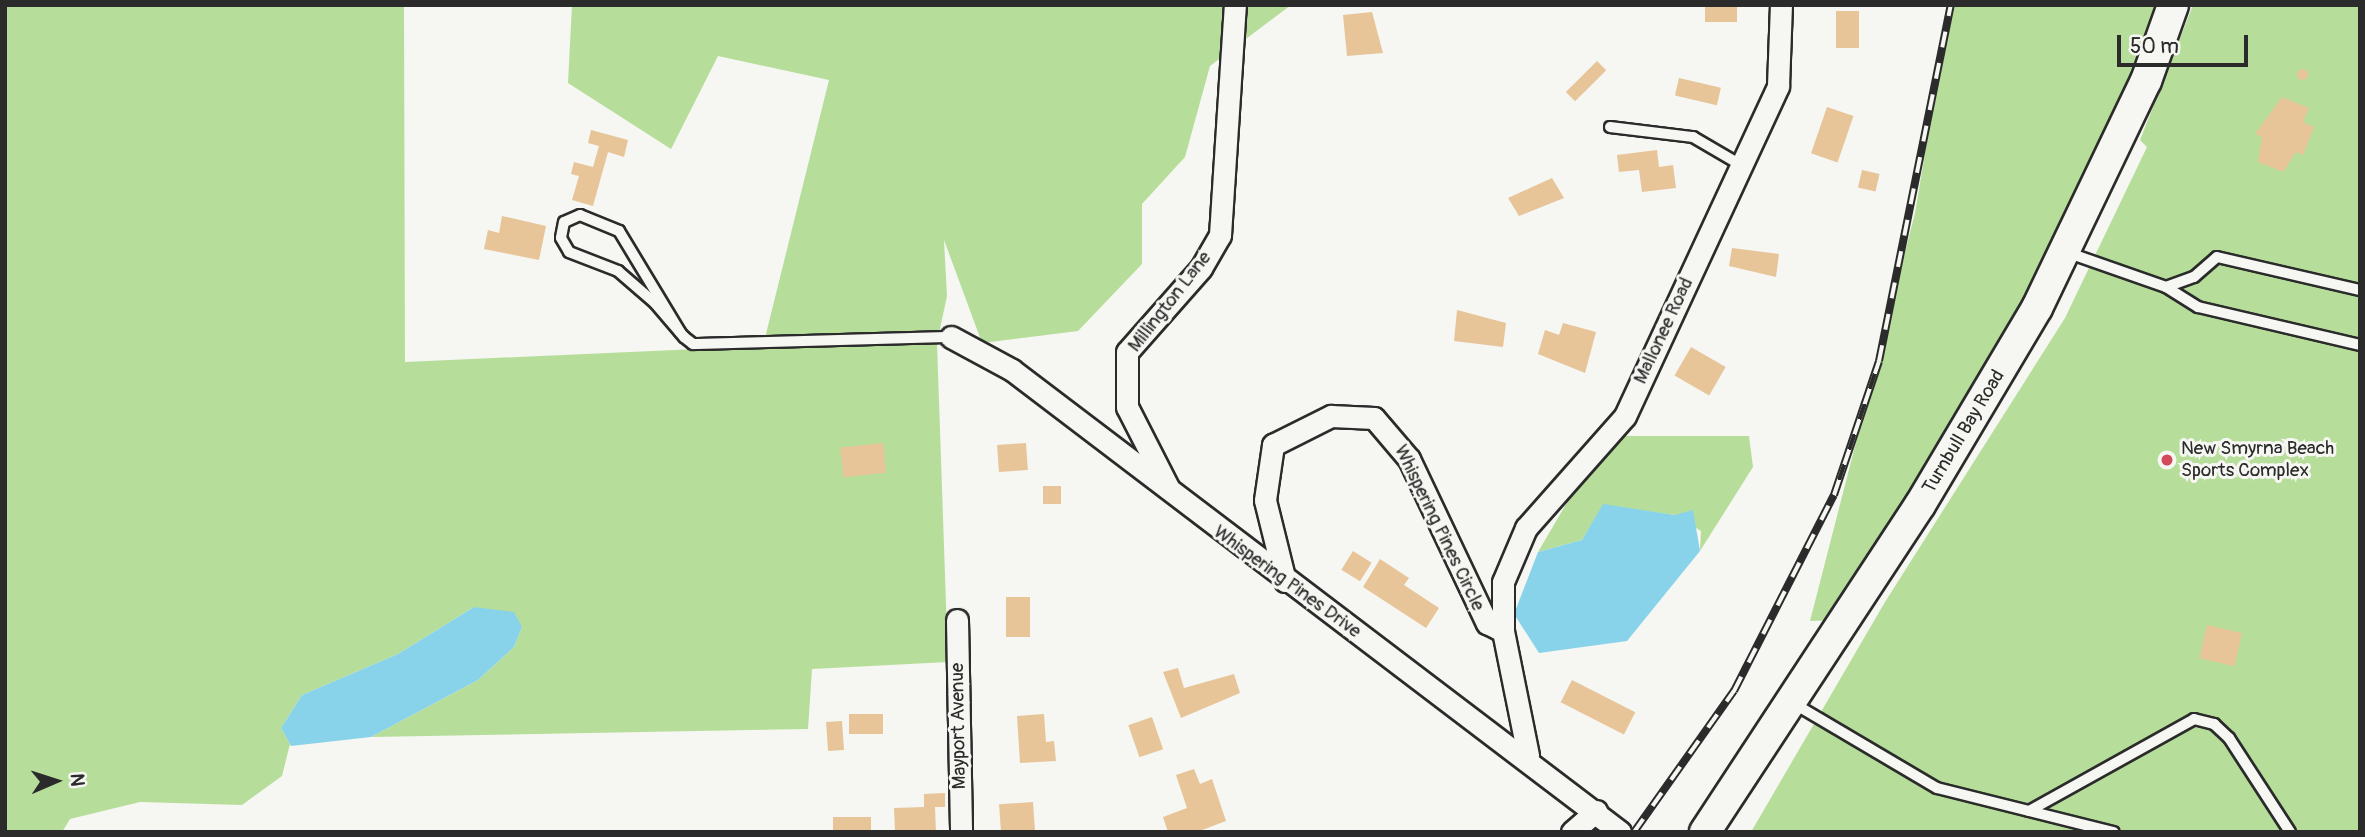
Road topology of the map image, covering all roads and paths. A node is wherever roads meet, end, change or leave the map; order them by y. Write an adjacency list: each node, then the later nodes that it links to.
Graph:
1 (1235, 5): 12 (street, Millington Lane)
2 (1781, 5): 5 (street, Mallonee Road)
3 (2173, 5): 6 (street, Turnbull Bay Road)
4 (1610, 127): 5 (lane)
5 (1741, 165): 15 (street, Mallonee Road)
6 (2066, 253): 7 (lane); 16 (street, Turnbull Bay Road)
7 (2166, 287): 8 (lane); 11 (lane)
8 (2360, 290)
9 (680, 332): 9 (lane); 10 (lane)
10 (951, 337): 12 (street, Whispering Pines Drive)
11 (2360, 345)
12 (1179, 503): 13 (street, Whispering Pines Drive)
13 (1285, 581): 15 (street, Whispering Pines Circle); 17 (street, Whispering Pines Drive)
14 (957, 620): 20 (street, Mayport Avenue)
15 (1503, 631): 17 (street)
16 (1793, 704): 19 (lane); 23 (street, Turnbull Bay Road)
17 (1528, 755): 18 (street, Whispering Pines Drive)
18 (1596, 811): 21 (street); 22 (street, Whispering Pines Drive)
19 (2029, 811): 24 (lane); 25 (lane)
20 (961, 832)
21 (1572, 832)
22 (1620, 832)
23 (1705, 832)
24 (2114, 832)
25 (2290, 832)

